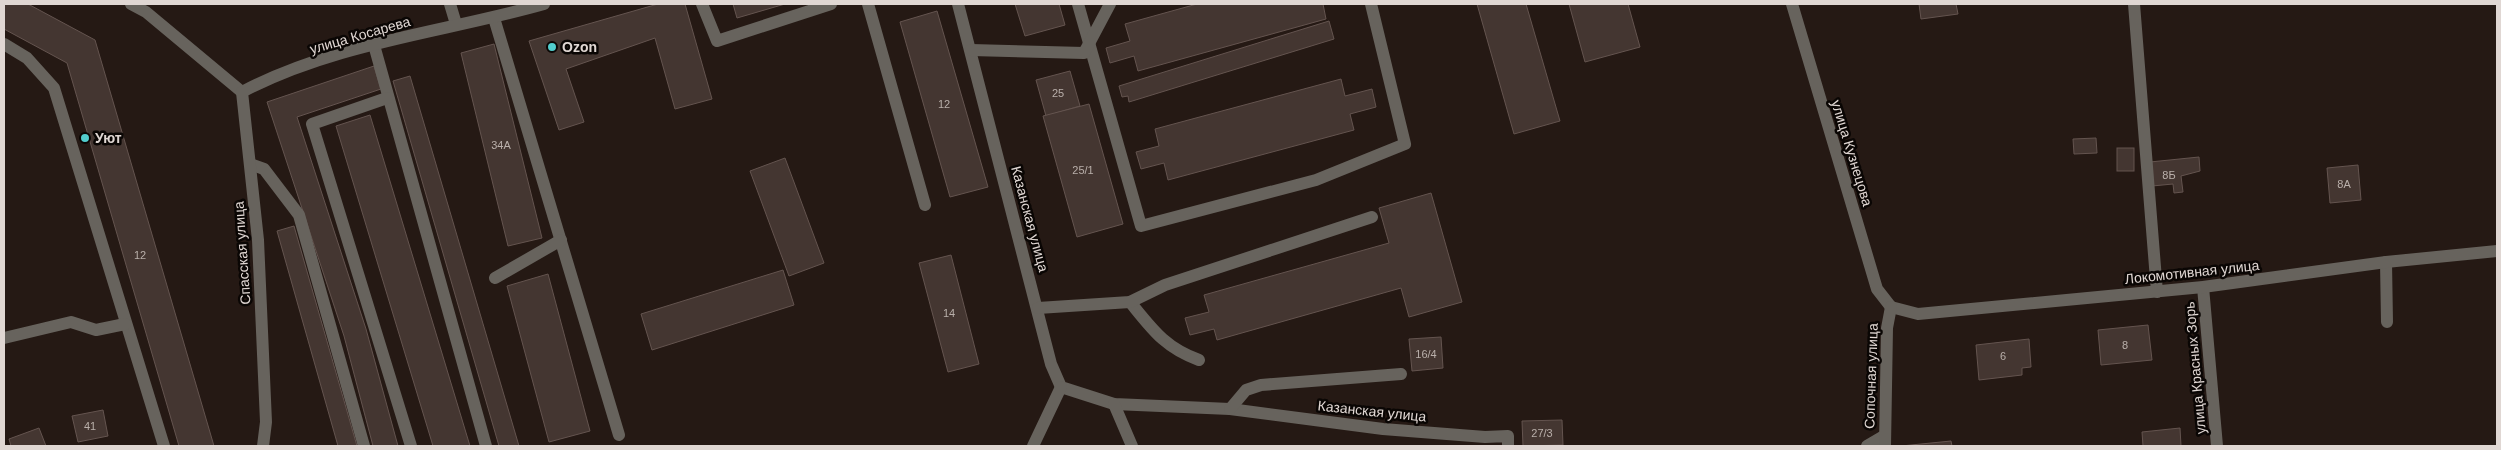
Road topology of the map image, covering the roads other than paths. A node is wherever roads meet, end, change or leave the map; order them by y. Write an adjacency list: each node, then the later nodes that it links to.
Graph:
1 (131, 4): 19 (street)
2 (450, 4): 14 (street)
3 (544, 4): 13 (street, улица Косарева)
4 (702, 4): 5 (street)
5 (831, 4)
6 (868, 4): 22 (street)
7 (958, 4): 18 (street, Казанская улица)
8 (1078, 4): 15 (street)
9 (1110, 4): 15 (street)
10 (1371, 4): 15 (street)
11 (1792, 4): 31 (street, улица Кузнецова)
12 (2134, 4): 29 (street)
13 (494, 18): 14 (street, улица Косарева); 24 (street)
14 (456, 24): 17 (street, улица Косарева)
15 (1089, 43): 18 (street)
16 (4, 44): 34 (street)
17 (374, 45): 19 (street, улица Косарева); 20 (street)
18 (971, 50): 32 (street, Казанская улица)
19 (242, 92): 21 (street, Спасская улица)
20 (388, 98): 47 (street); 48 (street)
21 (250, 164): 45 (street, Спасская улица); 46 (street)
22 (925, 205)
23 (1372, 217): 30 (street)
24 (561, 240): 27 (street); 41 (street)
25 (2497, 251): 26 (street, Локомотивная улица)
26 (2386, 262): 28 (street, Локомотивная улица); 33 (street)
27 (495, 278)
28 (2204, 287): 29 (street, Локомотивная улица); 52 (street, улица Красных Зорь)
29 (2156, 292): 31 (street, Локомотивная улица)
30 (1130, 302): 32 (street); 36 (street)
31 (1891, 307): 43 (street, Сопочная улица)
32 (1038, 308): 38 (street, Казанская улица)
33 (2387, 322)
34 (125, 324): 35 (street); 44 (street)
35 (4, 338)
36 (1199, 360)
37 (1401, 374): 40 (street)
38 (1061, 387): 39 (street, Казанская улица); 49 (street)
39 (1114, 404): 40 (street, Казанская улица); 50 (street)
40 (1230, 409): 42 (street, Казанская улица)
41 (619, 435)
42 (1508, 441)
43 (1884, 441): 51 (street)
44 (164, 446)
45 (262, 446)
46 (364, 446)
47 (411, 446)
48 (486, 446)
49 (1033, 446)
50 (1132, 446)
51 (1867, 446)
52 (2217, 446)

